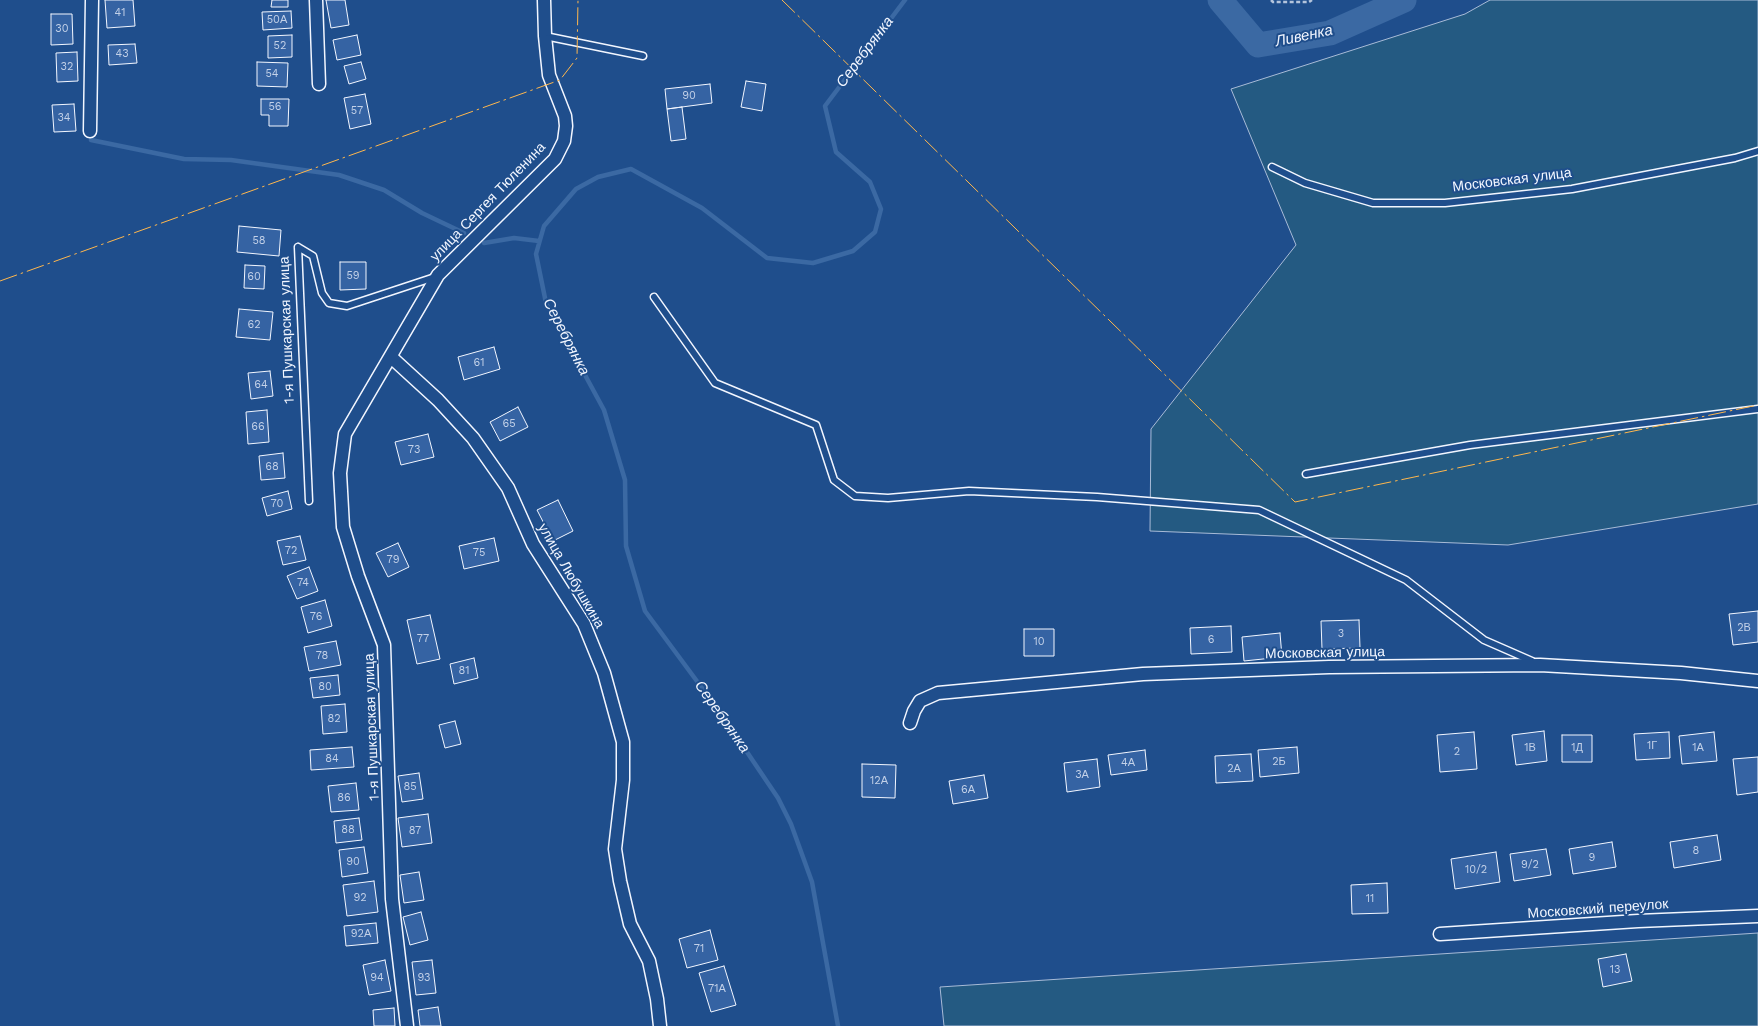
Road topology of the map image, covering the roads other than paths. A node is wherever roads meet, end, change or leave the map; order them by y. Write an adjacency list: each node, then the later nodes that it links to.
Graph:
1 (92, 0): 7 (street)
2 (316, 0): 6 (street)
3 (544, 0): 4 (street, улица Сергея Тюленина)
4 (545, 36): 5 (lane); 10 (street, улица Сергея Тюленина)
5 (643, 56)
6 (319, 84)
7 (90, 131)
8 (1758, 151): 9 (lane, Московская улица)
9 (1272, 167)
10 (438, 276): 12 (street, улица Сергея Тюленина); 15 (lane, 1-я Пушкарская улица)
11 (654, 297): 16 (lane)
12 (391, 357): 21 (street, 1-я Пушкарская улица); 22 (street, улица Любушкина)
13 (1758, 409): 14 (lane)
14 (1306, 474)
15 (309, 501)
16 (1540, 665): 17 (street, Московская улица); 18 (street, Московская улица)
17 (1758, 682)
18 (910, 723)
19 (1758, 916): 20 (street, Московский переулок)
20 (1440, 934)
21 (407, 1026)
22 (660, 1026)

